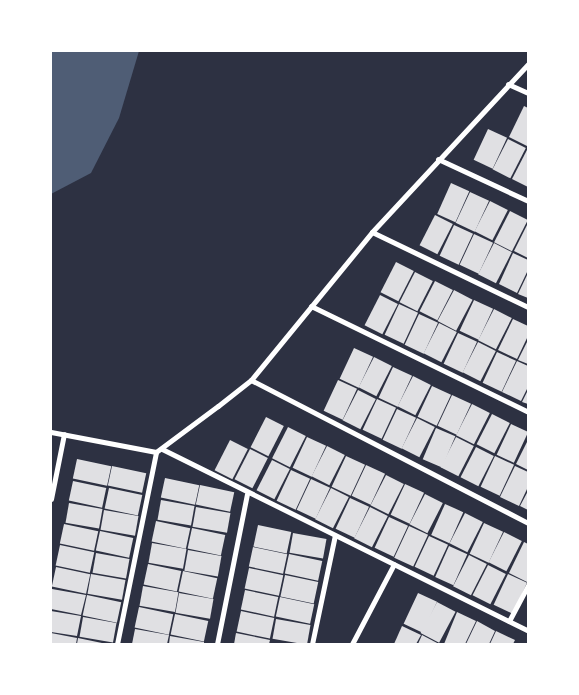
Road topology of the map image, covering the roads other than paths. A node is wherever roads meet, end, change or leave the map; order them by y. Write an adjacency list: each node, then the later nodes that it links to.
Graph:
1 (528, 64): 2 (street)
2 (508, 84): 3 (street); 4 (street)
3 (528, 94)
4 (438, 159): 5 (street); 6 (street)
5 (528, 201)
6 (372, 232): 7 (street); 8 (street)
7 (311, 306): 9 (street); 10 (street)
8 (528, 307)
9 (251, 380): 13 (street); 17 (street)
10 (528, 412)
11 (51, 432): 12 (street)
12 (64, 434): 14 (street); 16 (street)
13 (162, 449): 14 (street); 15 (street)
14 (156, 452): 24 (street)
15 (247, 494): 18 (street); 25 (street)
16 (51, 499)
17 (528, 523)
18 (335, 535): 19 (street); 26 (street)
19 (394, 564): 21 (street); 23 (street)
20 (528, 586): 21 (street)
21 (509, 621): 22 (street)
22 (528, 631)
23 (355, 643)
24 (117, 644)
25 (217, 644)
26 (312, 644)

